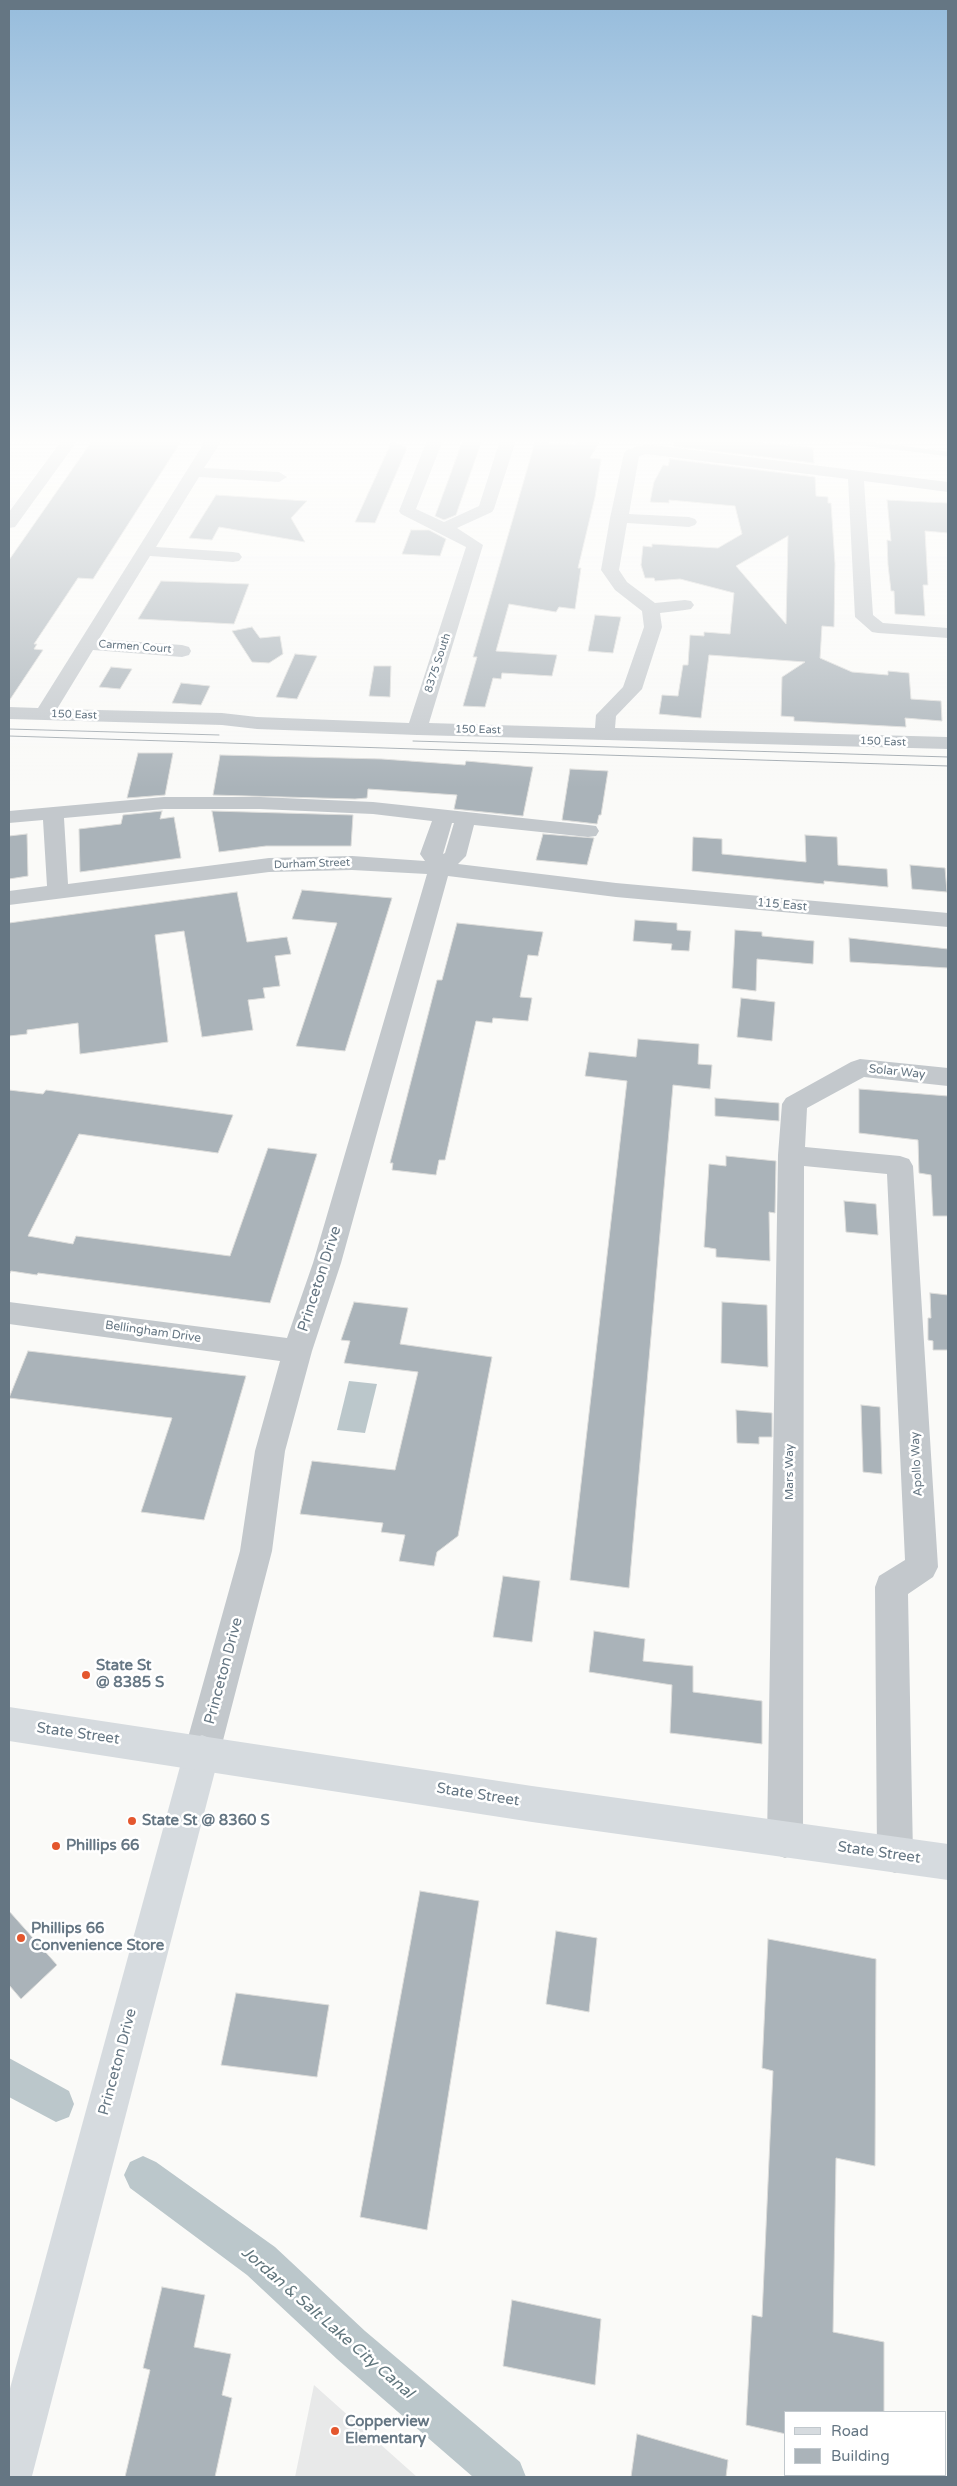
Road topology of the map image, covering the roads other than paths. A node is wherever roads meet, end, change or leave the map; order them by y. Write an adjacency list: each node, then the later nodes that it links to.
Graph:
1 (142, 556): 10 (street)
2 (219, 556): 6 (street)
3 (472, 556): 14 (street, 8375 South)
4 (612, 556): 8 (street)
5 (860, 556): 9 (street)
6 (233, 557)
7 (685, 605): 8 (street)
8 (651, 609): 15 (street)
9 (948, 633)
10 (87, 644): 11 (street, Carmen Court); 13 (street)
11 (182, 651)
12 (9, 713): 13 (street, 150 East)
13 (43, 715): 14 (street, 150 East)
14 (417, 729): 15 (street, 150 East)
15 (605, 733): 16 (street, 150 East)
16 (948, 743)
17 (53, 812): 18 (street); 19 (street); 24 (street)
18 (444, 816): 20 (street); 22 (street)
19 (9, 818)
20 (466, 818): 21 (street); 22 (street)
21 (588, 832)
22 (440, 867): 23 (street, Durham Street); 24 (street, Durham Street); 31 (street, Princeton Drive)
23 (616, 890): 26 (street, 115 East)
24 (58, 892): 25 (street, Durham Street)
25 (9, 898)
26 (948, 920)
27 (948, 1077): 28 (street, Solar Way)
28 (794, 1104): 29 (street, Mars Way)
29 (791, 1155): 34 (street, Mars Way); 35 (street, Apollo Way)
30 (9, 1313): 31 (street, Bellingham Drive)
31 (297, 1351): 33 (street, Princeton Drive)
32 (9, 1724): 33 (main road, State Street)
33 (202, 1752): 34 (main road, State Street); 37 (main road, Princeton Drive)
34 (785, 1840): 35 (main road, State Street)
35 (895, 1855): 36 (main road, State Street)
36 (948, 1862)
37 (12, 2449)

